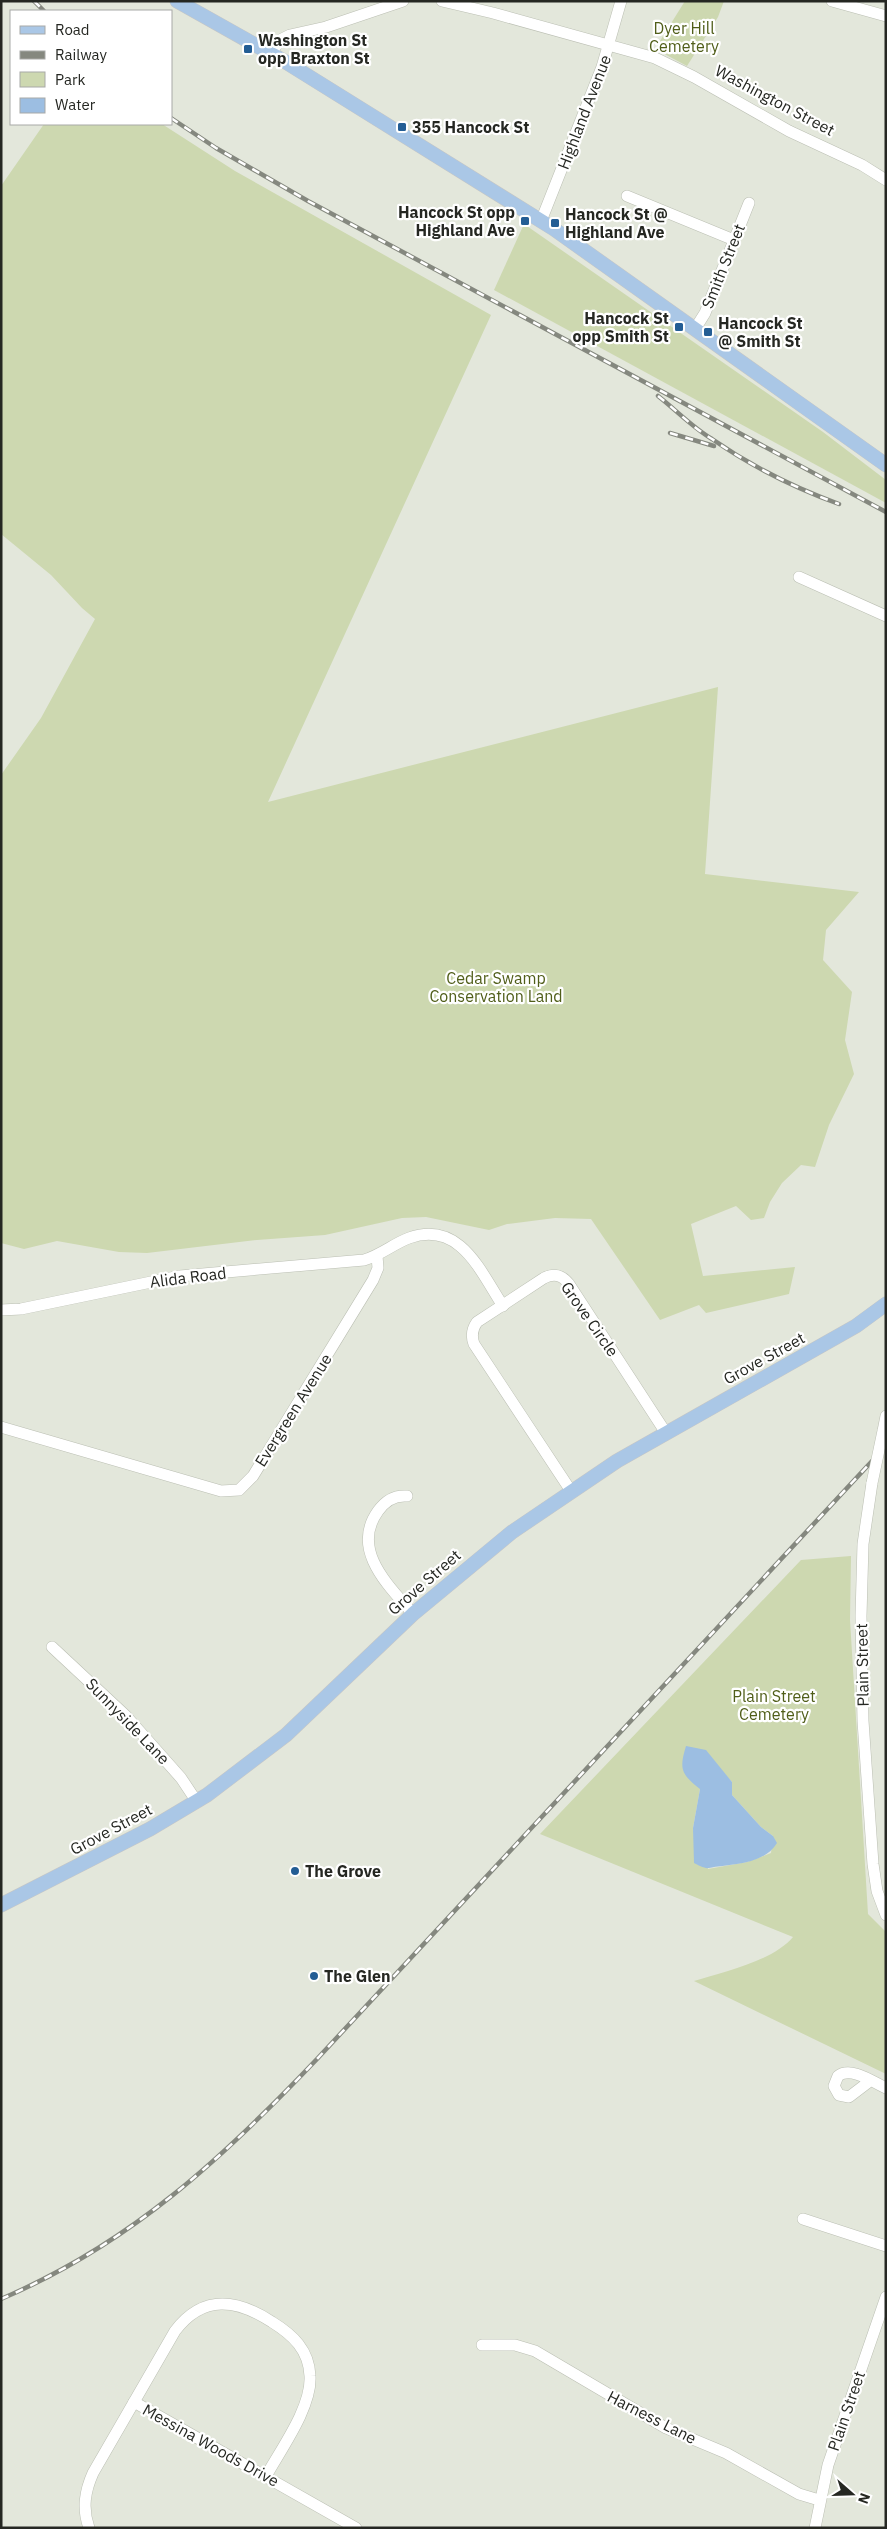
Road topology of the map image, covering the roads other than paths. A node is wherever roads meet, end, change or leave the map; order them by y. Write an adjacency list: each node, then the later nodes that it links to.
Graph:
1 (177, 1): 9 (main road)
2 (404, 1): 6 (street)
3 (442, 1): 8 (street, Washington Street)
4 (621, 1): 8 (street, Highland Avenue)
5 (832, 1): 7 (street)
6 (384, 3): 9 (street)
7 (886, 16)
8 (609, 44): 10 (street, Washington Street); 13 (street, Highland Avenue)
9 (271, 53): 13 (main road)
10 (886, 180)
11 (627, 196): 14 (street)
12 (749, 203): 14 (street, Smith Street)
13 (541, 221): 15 (main road)
14 (734, 240): 15 (street, Smith Street)
15 (696, 329): 16 (main road)
16 (886, 465)
17 (799, 577): 18 (street)
18 (886, 616)
19 (377, 1256): 21 (street); 22 (street, Alida Road); 24 (street, Evergreen Avenue)
20 (886, 1304): 25 (main road, Grove Street)
21 (503, 1306): 25 (street, Grove Circle); 26 (street, Grove Circle)
22 (1, 1310)
23 (886, 1416): 32 (street, Plain Street, bridge)
24 (1, 1427)
25 (666, 1433): 26 (main road, Grove Street)
26 (571, 1491): 28 (main road, Grove Street)
27 (407, 1496): 28 (street)
28 (413, 1614): 30 (main road, Grove Street)
29 (52, 1647): 30 (street, Sunnyside Lane)
30 (197, 1802): 31 (main road, Grove Street)
31 (1, 1905)
32 (886, 1914)
33 (870, 2081): 33 (street); 34 (street)
34 (886, 2088)
35 (803, 2219): 36 (street)
36 (886, 2246)
37 (886, 2297): 41 (street, Plain Street)
38 (482, 2345): 41 (street, Harness Lane)
39 (134, 2402): 40 (street, Messina Woods Drive); 40 (street); 42 (street, Messina Woods Drive)
40 (266, 2476): 43 (street, Messina Woods Drive)
41 (819, 2500): 44 (street, Plain Street)
42 (89, 2528)
43 (356, 2528)
44 (815, 2528)

